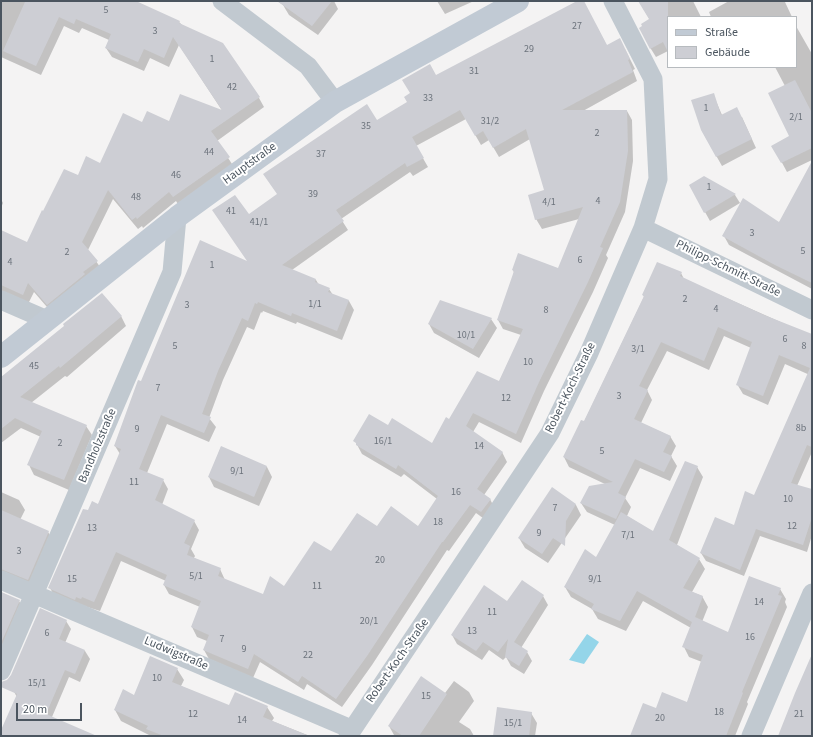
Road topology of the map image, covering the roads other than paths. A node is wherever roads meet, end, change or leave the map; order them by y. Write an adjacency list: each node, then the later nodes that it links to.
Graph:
1 (222, 1): 4 (street)
2 (518, 1): 4 (street, Hauptstraße)
3 (613, 1): 6 (street, Robert-Koch-Straße)
4 (335, 102): 5 (street, Hauptstraße)
5 (178, 217): 9 (street, Hauptstraße); 13 (street, Bandholzstraße)
6 (643, 228): 8 (street, Philipp-Schmitt-Straße); 15 (street, Robert-Koch-Straße)
7 (1, 300): 9 (street)
8 (812, 310)
9 (47, 320): 10 (street, Hauptstraße)
10 (1, 357)
11 (1, 580): 13 (street, Ludwigstraße)
12 (812, 593): 16 (street)
13 (35, 594): 14 (street, Bandholzstraße); 15 (street, Ludwigstraße)
14 (1, 671)
15 (350, 733)
16 (751, 736)

